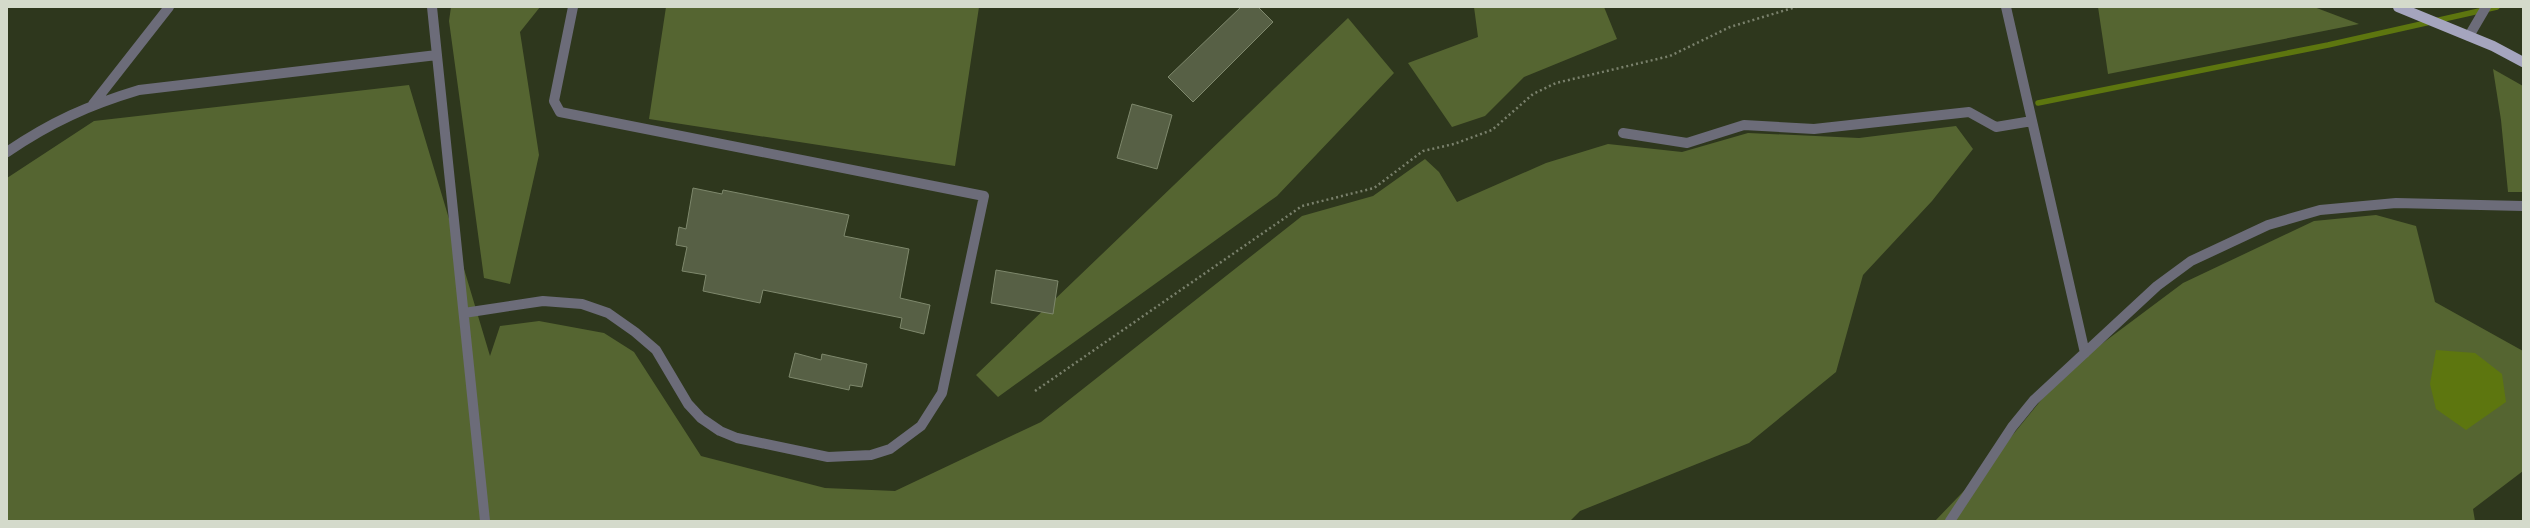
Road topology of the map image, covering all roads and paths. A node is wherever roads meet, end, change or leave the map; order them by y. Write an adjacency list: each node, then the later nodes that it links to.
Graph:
1 (169, 7): 11 (street)
2 (432, 7): 9 (street)
3 (573, 7): 16 (street)
4 (1796, 7): 18 (path)
5 (2006, 7): 12 (street)
6 (2398, 7): 8 (main road)
7 (2486, 7): 8 (street)
8 (2469, 36): 10 (main road)
9 (437, 55): 11 (street); 16 (street)
10 (2523, 62)
11 (93, 104): 14 (street)
12 (2032, 121): 13 (street); 17 (street)
13 (1623, 133)
14 (7, 152)
15 (2523, 206): 17 (street)
16 (464, 313): 19 (street)
17 (2085, 353): 20 (street)
18 (1035, 391)
19 (485, 521)
20 (1950, 521)

